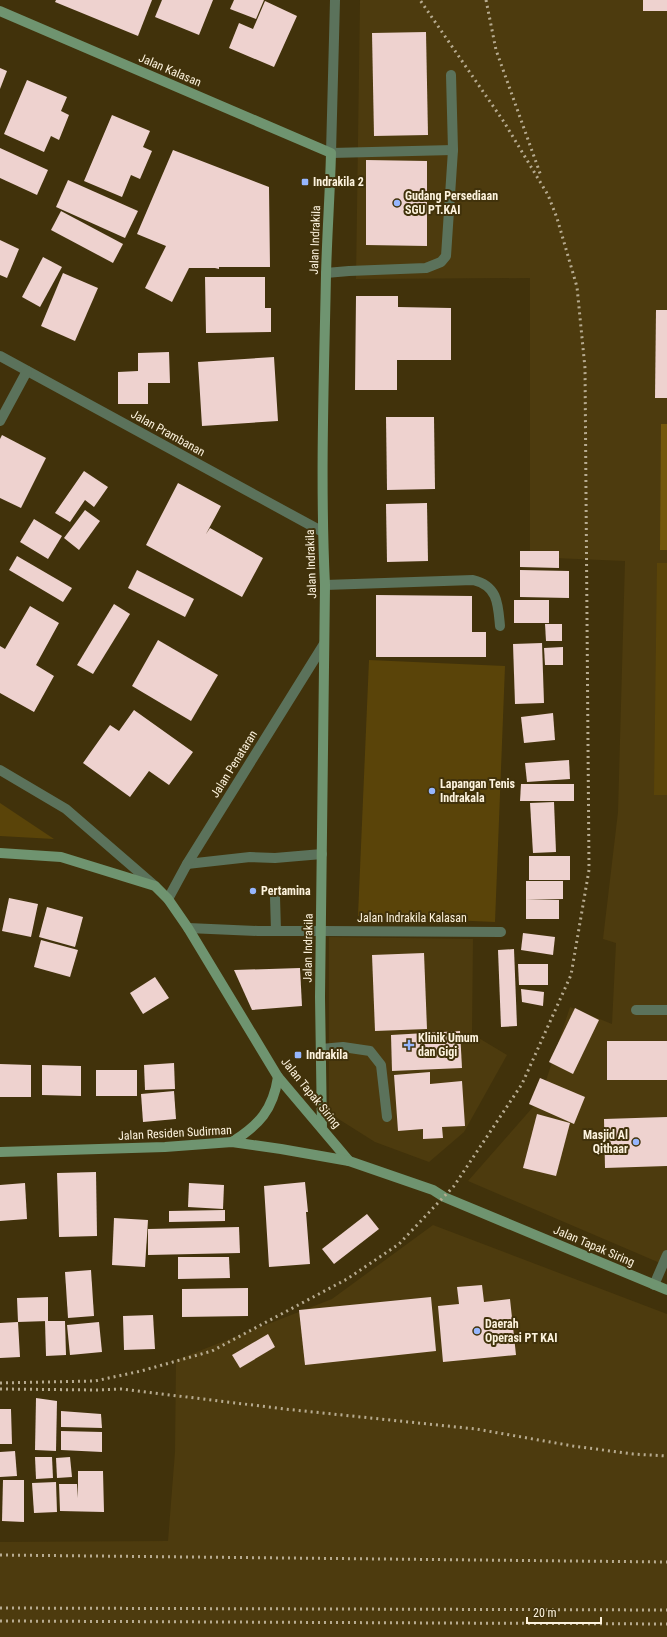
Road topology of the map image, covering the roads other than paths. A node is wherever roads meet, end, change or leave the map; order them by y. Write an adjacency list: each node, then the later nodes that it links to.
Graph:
1 (335, 0): 5 (street, Jalan Indrakila)
2 (0, 11): 5 (street, Jalan Kalasan)
3 (451, 75): 4 (street)
4 (453, 150): 5 (street); 6 (street)
5 (331, 153): 6 (street, Jalan Indrakila)
6 (326, 273): 10 (street, Jalan Indrakila)
7 (0, 356): 8 (street, Jalan Prambanan)
8 (27, 371): 9 (street); 10 (street, Jalan Prambanan)
9 (0, 421)
10 (323, 532): 11 (street, Jalan Indrakila)
11 (325, 585): 12 (street); 13 (street, Jalan Indrakila)
12 (500, 626)
13 (324, 644): 16 (street, Jalan Indrakila); 17 (street, Jalan Penataran)
14 (0, 770): 18 (street)
15 (0, 854): 18 (street, Jalan Tapak Siring)
16 (322, 854): 17 (street); 22 (street, Jalan Indrakila)
17 (187, 864): 20 (street, Jalan Penataran)
18 (155, 886): 20 (street, Jalan Tapak Siring)
19 (275, 897): 23 (street)
20 (168, 899): 21 (street, Jalan Tapak Siring)
21 (188, 928): 23 (street, Jalan Indrakila Kalasan); 28 (street, Jalan Tapak Siring)
22 (322, 930): 23 (street, Jalan Indrakila Kalasan); 24 (street, Jalan Indrakila Kalasan); 27 (street, Jalan Indrakila)
23 (276, 931)
24 (501, 932)
25 (636, 1010): 26 (street)
26 (667, 1010)
27 (321, 1049): 29 (street); 30 (street, Jalan Indrakila)
28 (278, 1078): 30 (street, Jalan Tapak Siring); 31 (street)
29 (387, 1117)
30 (322, 1128): 33 (street, Jalan Tapak Siring)
31 (232, 1142): 32 (street, Jalan Residen Sudirman); 33 (street, Jalan Residen Sudirman)
32 (0, 1152)
33 (349, 1161): 35 (street, Jalan Tapak Siring)
34 (667, 1255): 35 (street)
35 (654, 1285): 36 (street, Jalan Tapak Siring)
36 (667, 1290)

